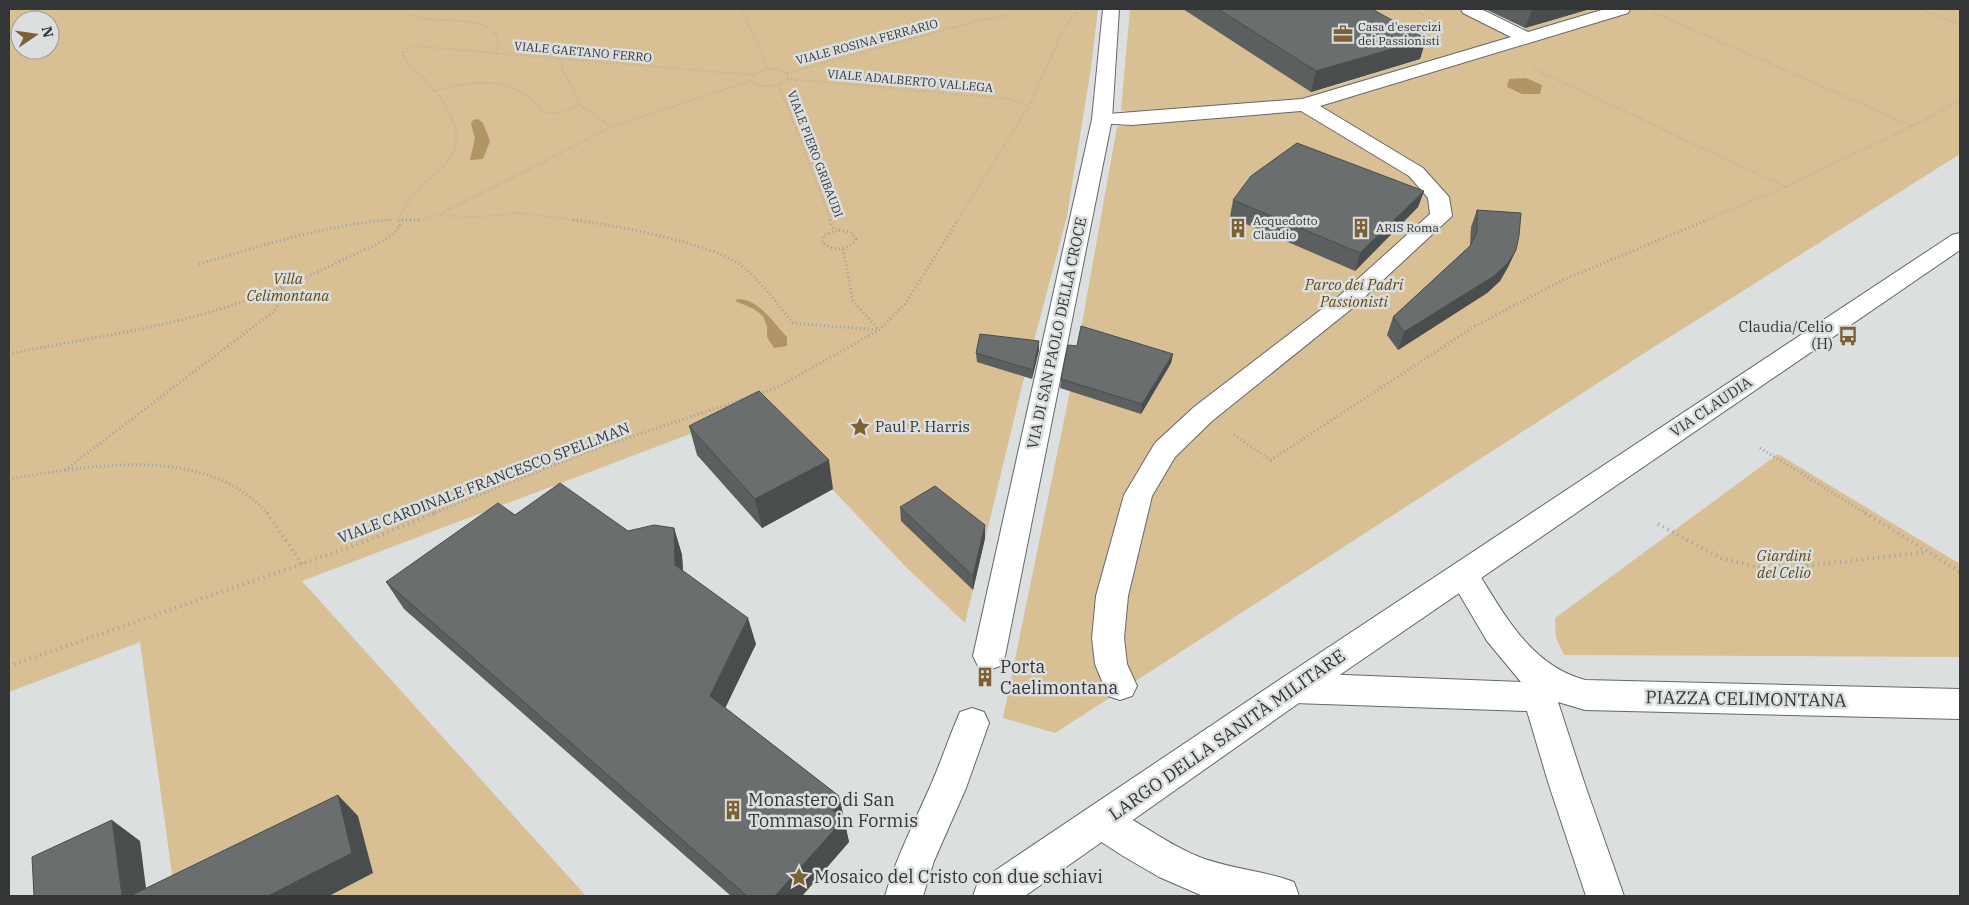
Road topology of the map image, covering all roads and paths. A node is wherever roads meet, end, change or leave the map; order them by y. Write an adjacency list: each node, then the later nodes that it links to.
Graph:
1 (400, 9): 15 (path)
2 (742, 9): 19 (path)
3 (1078, 9): 29 (path, VIALE CARDINALE FRANCESCO SPELLMAN)
4 (1111, 9): 30 (street, VIA DI SAN PAOLO DELLA CROCE)
5 (1412, 9): 12 (path)
6 (1469, 9): 13 (street)
7 (1622, 9): 13 (street)
8 (1647, 9): 31 (path)
9 (1919, 9): 11 (path)
10 (1010, 15): 20 (path, VIALE ROSINA FERRARIO)
11 (1960, 25)
12 (1444, 26)
13 (1526, 38): 14 (street)
14 (1491, 48): 18 (street); 33 (path)
15 (496, 54): 17 (path, VIALE GAETANO FERRO); 25 (path, VIALE GAETANO FERRO)
16 (1427, 54): 18 (street)
17 (560, 59): 21 (path, VIALE GAETANO FERRO); 27 (path)
18 (1444, 63): 28 (street)
19 (768, 69): 20 (path); 21 (path)
20 (787, 73): 22 (path)
21 (753, 75): 23 (path)
22 (788, 79): 24 (path); 29 (path, VIALE ADALBERTO VALLEGA)
23 (752, 81): 24 (path); 32 (path)
24 (779, 85): 36 (path, VIALE PIERO GRIBAUDI)
25 (434, 91): 27 (path); 35 (path)
26 (1960, 101): 31 (path)
27 (579, 104): 32 (path)
28 (1304, 105): 30 (street); 43 (street)
29 (1029, 106): 41 (path, VIALE CARDINALE FRANCESCO SPELLMAN)
30 (1102, 119): 52 (street, VIA DI SAN PAOLO DELLA CROCE)
31 (1912, 126): 33 (path)
32 (611, 127): 34 (path)
33 (1785, 187): 43 (path)
34 (438, 215): 35 (path); 41 (path)
35 (398, 219): 39 (path); 40 (path)
36 (834, 230): 38 (path, VIALE PIERO GRIBAUDI); 38 (path, VIALE PIERO GRIBAUDI)
37 (1960, 240): 51 (street, VIA CLAUDIA)
38 (843, 249): 41 (path)
39 (199, 264)
40 (283, 286): 42 (path); 45 (path)
41 (879, 330): 49 (path, VIALE CARDINALE FRANCESCO SPELLMAN)
42 (9, 354)
43 (1203, 414): 54 (street)
44 (1760, 448): 48 (path)
45 (64, 470): 46 (path); 49 (path)
46 (9, 479)
47 (1658, 524): 48 (path)
48 (1927, 552): 50 (path)
49 (302, 564): 53 (path, VIALE CARDINALE FRANCESCO SPELLMAN)
50 (1960, 572)
51 (1463, 575): 55 (street, PIAZZA CELIMONTANA); 56 (street, LARGO DELLA SANITÀ MILITARE)
52 (989, 656)
53 (9, 666)
54 (1120, 686)
55 (1538, 686): 56 (street, PIAZZA CELIMONTANA); 57 (street, PIAZZA CELIMONTANA); 63 (street)
56 (1294, 688): 59 (street, LARGO DELLA SANITÀ MILITARE)
57 (1960, 704)
58 (972, 723): 60 (street)
59 (1102, 822): 61 (street, LARGO DELLA SANITÀ MILITARE); 62 (street)
60 (904, 896)
61 (992, 896)
62 (1280, 896)
63 (1605, 896)

